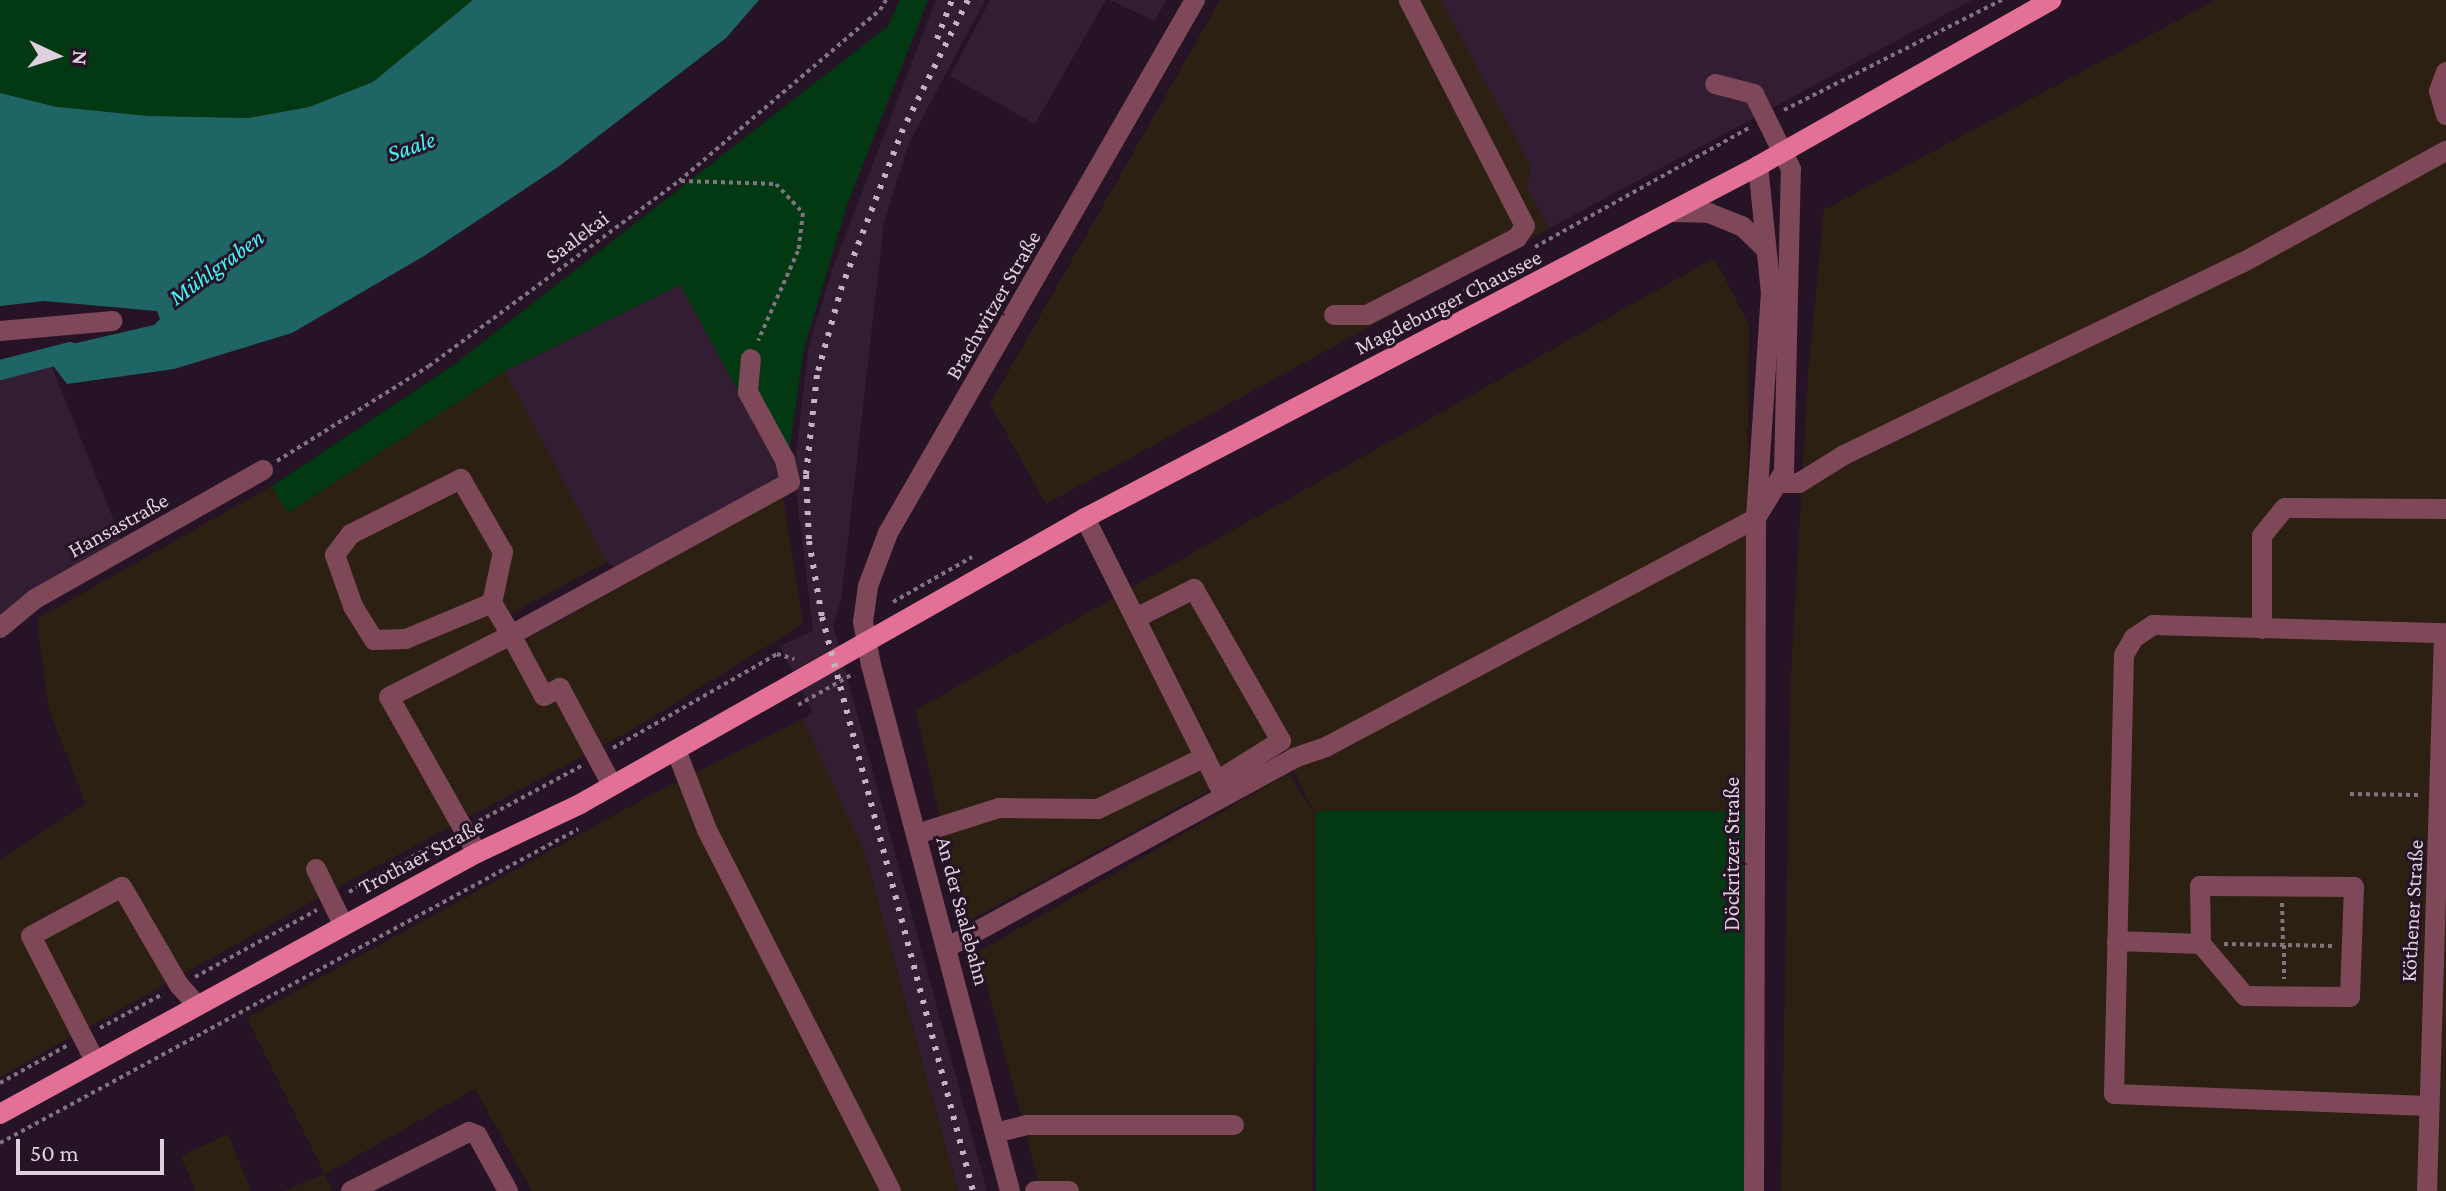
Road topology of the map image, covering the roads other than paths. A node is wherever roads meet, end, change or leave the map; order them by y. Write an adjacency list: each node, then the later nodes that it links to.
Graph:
1 (1195, 0): 27 (street, Brachwitzer Straße)
2 (1409, 0): 12 (street)
3 (2051, 0): 8 (main road, Magdeburger Chaussee)
4 (2446, 72): 6 (street)
5 (1715, 84): 8 (street)
6 (2446, 115)
7 (2446, 151): 17 (street)
8 (1784, 152): 9 (main road, Magdeburger Chaussee); 17 (street)
9 (1758, 166): 10 (main road, Magdeburger Chaussee); 11 (street, Döckritzer Straße)
10 (1670, 212): 11 (street); 19 (main road, Magdeburger Chaussee)
11 (1766, 249): 20 (street, Döckritzer Straße)
12 (1334, 315)
13 (113, 321): 14 (street)
14 (0, 331)
15 (751, 359): 26 (street)
16 (263, 470): 23 (street, Hansastraße)
17 (1781, 483): 20 (street)
18 (2446, 509): 24 (street)
19 (1085, 518): 22 (street); 27 (main road, Magdeburger Chaussee)
20 (1756, 518): 31 (street); 51 (street, Döckritzer Straße)
21 (492, 603): 21 (street); 26 (street)
22 (1136, 618): 29 (street); 31 (street)
23 (0, 628)
24 (2262, 629): 25 (street); 36 (street)
25 (2445, 633): 41 (street, Köthener Straße)
26 (511, 635): 30 (street); 33 (street)
27 (869, 654): 28 (main road, Trothaer Straße); 32 (street, An der Saalebahn)
28 (676, 750): 30 (main road, Trothaer Straße); 47 (street)
29 (1205, 757): 31 (street); 32 (street)
30 (612, 785): 33 (main road, Trothaer Straße)
31 (1221, 789): 38 (street)
32 (917, 834): 38 (street, An der Saalebahn)
33 (477, 853): 35 (main road, Trothaer Straße)
34 (316, 869): 35 (street)
35 (343, 924): 39 (main road, Trothaer Straße)
36 (2117, 941): 37 (street); 41 (street)
37 (2201, 944): 37 (street)
38 (948, 947): 44 (street, An der Saalebahn)
39 (196, 1004): 40 (main road, Trothaer Straße); 40 (street)
40 (95, 1061): 42 (main road, Trothaer Straße)
41 (2427, 1106): 52 (street, Köthener Straße)
42 (0, 1114)
43 (1234, 1125): 44 (street)
44 (995, 1133): 48 (street, An der Saalebahn)
45 (351, 1191): 46 (street)
46 (508, 1191)
47 (891, 1191)
48 (1010, 1191)
49 (1035, 1191): 50 (street)
50 (1069, 1191)
51 (1754, 1191)
52 (2427, 1191)

